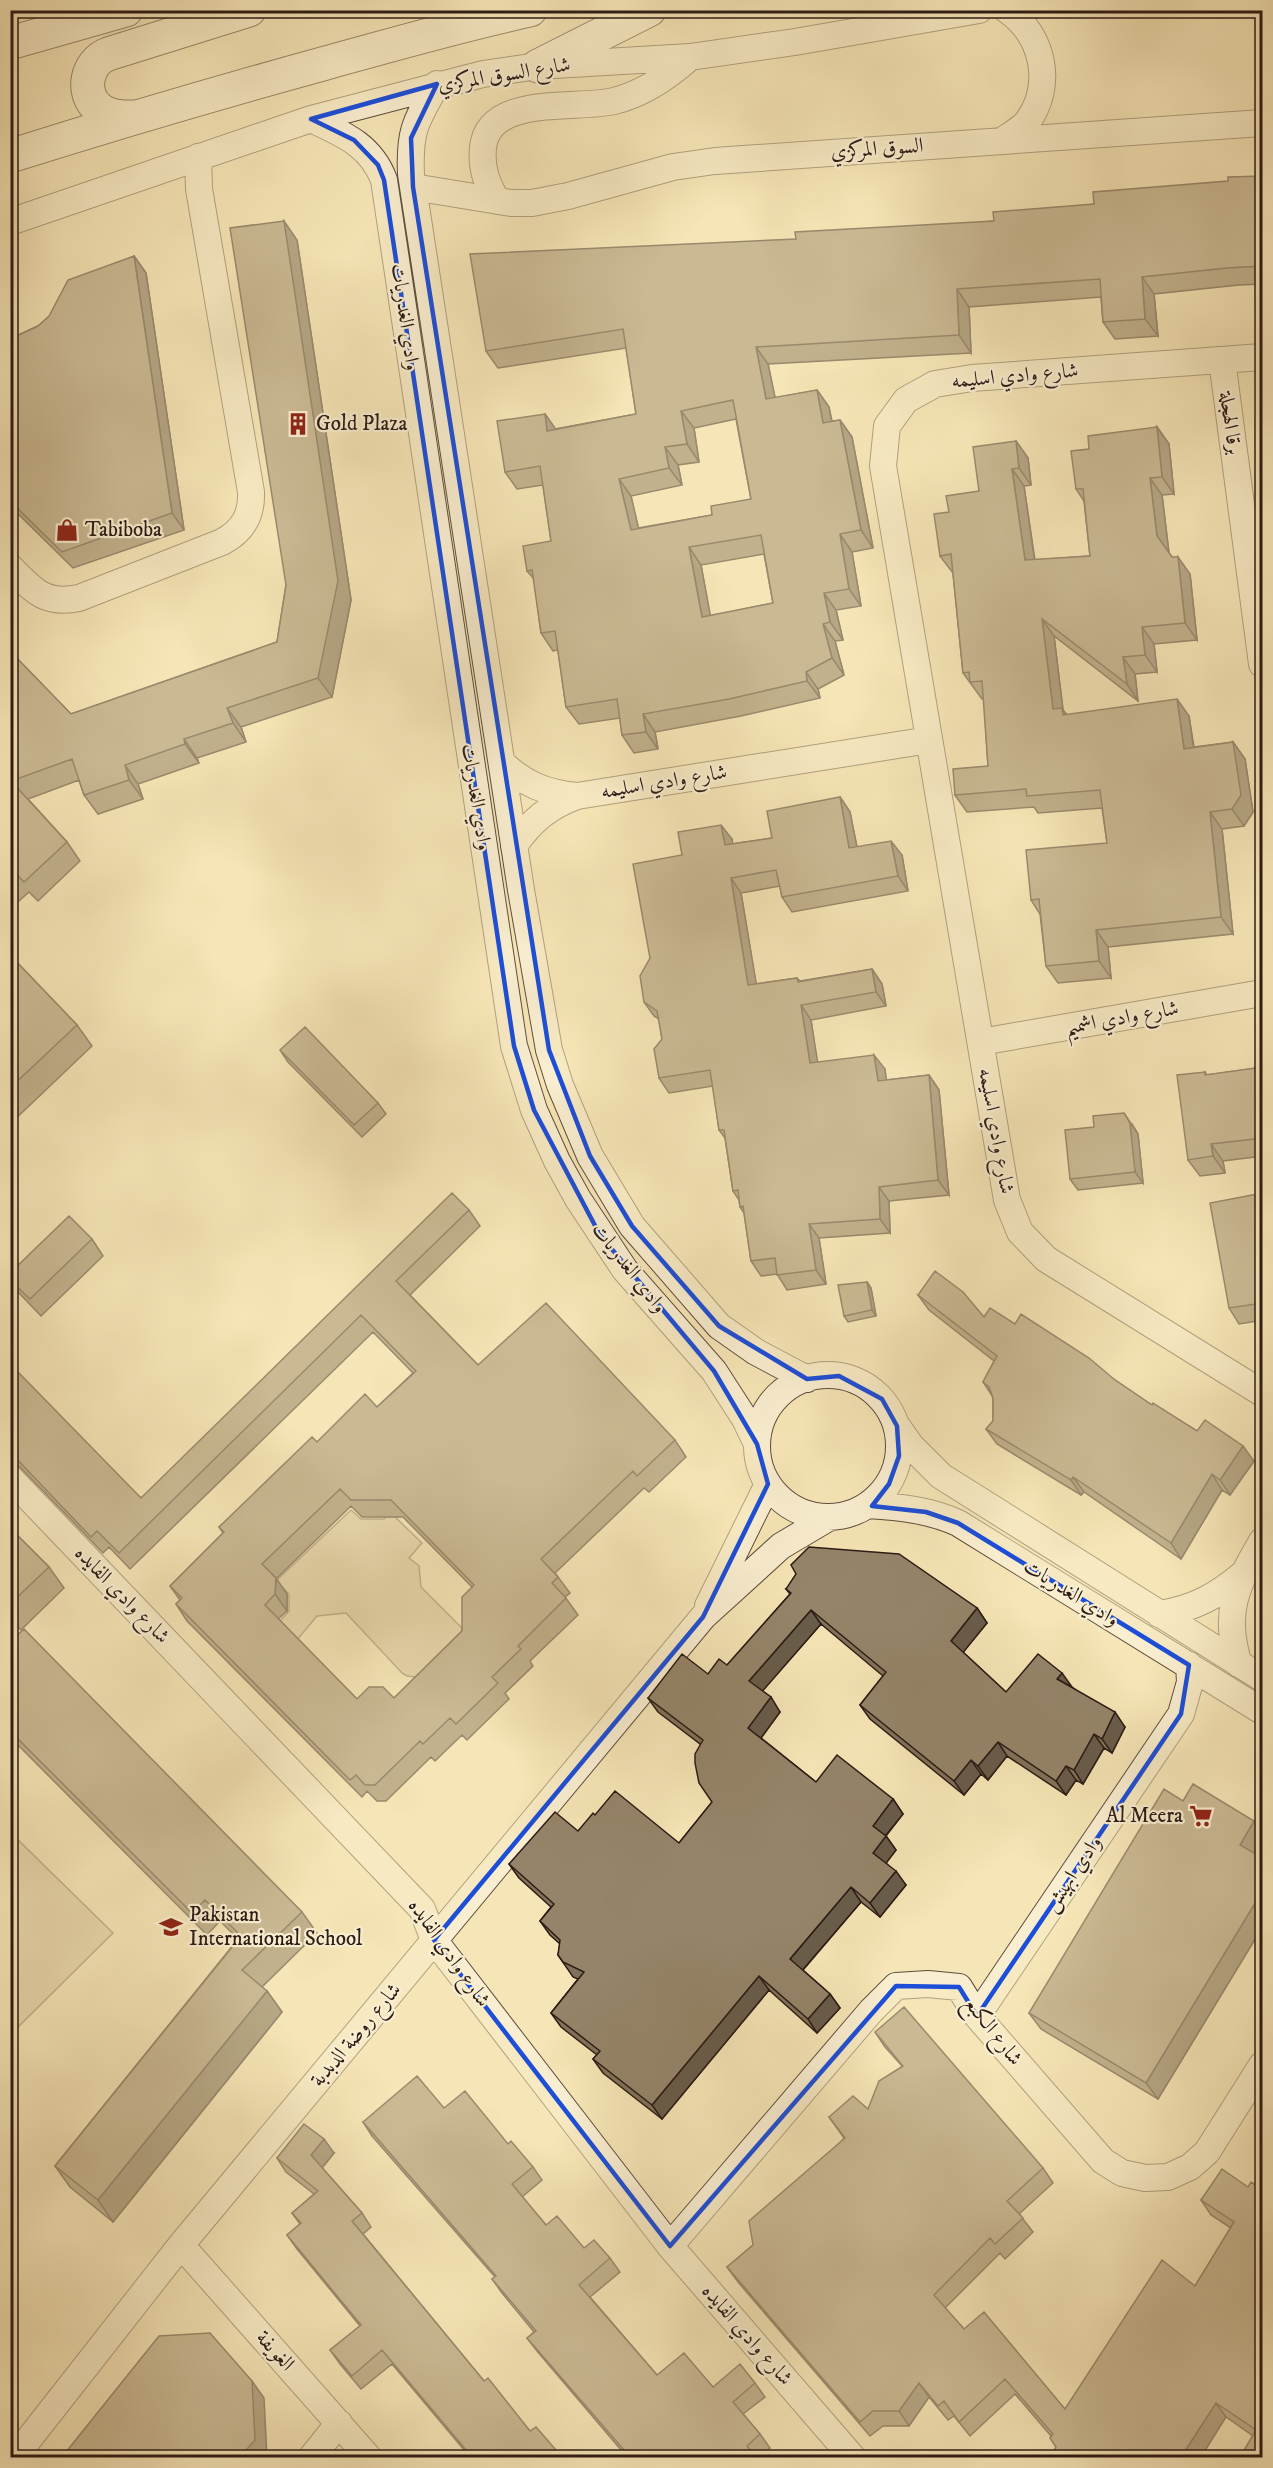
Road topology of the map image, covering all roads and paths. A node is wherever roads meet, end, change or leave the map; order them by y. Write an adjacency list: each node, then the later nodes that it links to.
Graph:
1 (126, 10): 7 (main road)
2 (249, 10): 11 (main road)
3 (530, 10): 11 (main road)
4 (649, 10): 9 (main road)
5 (979, 10): 8 (street, شارع السوق المركزي)
6 (1007, 10): 14 (street)
7 (10, 43)
8 (690, 57): 9 (street, شارع السوق المركزي); 18 (street)
9 (538, 66): 10 (street, شارع السوق المركزي)
10 (438, 84): 12 (street, شارع السوق المركزي); 17 (street, وادي الغدريات)
11 (134, 117): 15 (main road)
12 (311, 119): 16 (street, شارع السوق المركزي); 33 (street, وادي الغدريات)
13 (1263, 123): 14 (street, السوق المركزي)
14 (1002, 141): 18 (street, السوق المركزي)
15 (10, 156)
16 (198, 157): 19 (street, شارع السوق المركزي); 22 (street)
17 (413, 187): 18 (street, السوق المركزي); 25 (street, وادي الغدريات)
18 (497, 201)
19 (10, 222)
20 (1263, 357): 21 (street, شارع وادي اسليمه)
21 (1222, 360): 23 (street, برقا الهجلة); 24 (street, شارع وادي اسليمه)
22 (10, 567)
23 (1263, 664)
24 (928, 740): 26 (street, شارع وادي اسليمه); 29 (street, شارع وادي اسليمه)
25 (502, 763): 26 (street, شارع وادي اسليمه); 27 (street, وادي الغدريات)
26 (577, 796): 27 (street, شارع وادي اسليمه)
27 (514, 846): 30 (street, وادي الغدريات)
28 (1263, 993): 29 (street, شارع وادي اشميم)
29 (981, 1042): 31 (street, شارع وادي اسليمه)
30 (807, 1379): 32 (street); 33 (street)
31 (1263, 1393)
32 (897, 1426): 36 (street); 40 (street, وادي الغدريات)
33 (757, 1444): 35 (street)
34 (10, 1478): 46 (street, شارع وادي الفايده)
35 (768, 1484): 37 (street); 41 (street, شارع روضة الدبدبة)
36 (868, 1505): 37 (street); 43 (street, وادي الغدريات)
37 (831, 1517): 41 (street, شارع روضة الدبدبة)
38 (1263, 1541): 39 (street)
39 (1243, 1574): 40 (street); 42 (street)
40 (1160, 1614): 42 (street, وادي الغدريات)
41 (703, 1617): 46 (street, شارع روضة الدبدبة)
42 (1239, 1664): 44 (street, وادي الغدريات)
43 (1189, 1665): 45 (street, وادي الغدريات); 47 (street, وادي ابهيش)
44 (1263, 1678)
45 (1263, 1711)
46 (434, 1940): 49 (street, شارع روضة الدبدبة); 50 (street, شارع وادي الفايده)
47 (977, 2016): 48 (street, شارع الكبع); 50 (street, شارع الكبع)
48 (1263, 2065)
49 (181, 2245): 51 (street, الغويفة); 52 (street, شارع روضة الدبدبة)
50 (670, 2246): 55 (street, شارع وادي الفايده)
51 (339, 2423): 53 (street); 54 (street, الغويفة)
52 (14, 2457)
53 (311, 2457)
54 (369, 2457)
55 (853, 2457)

